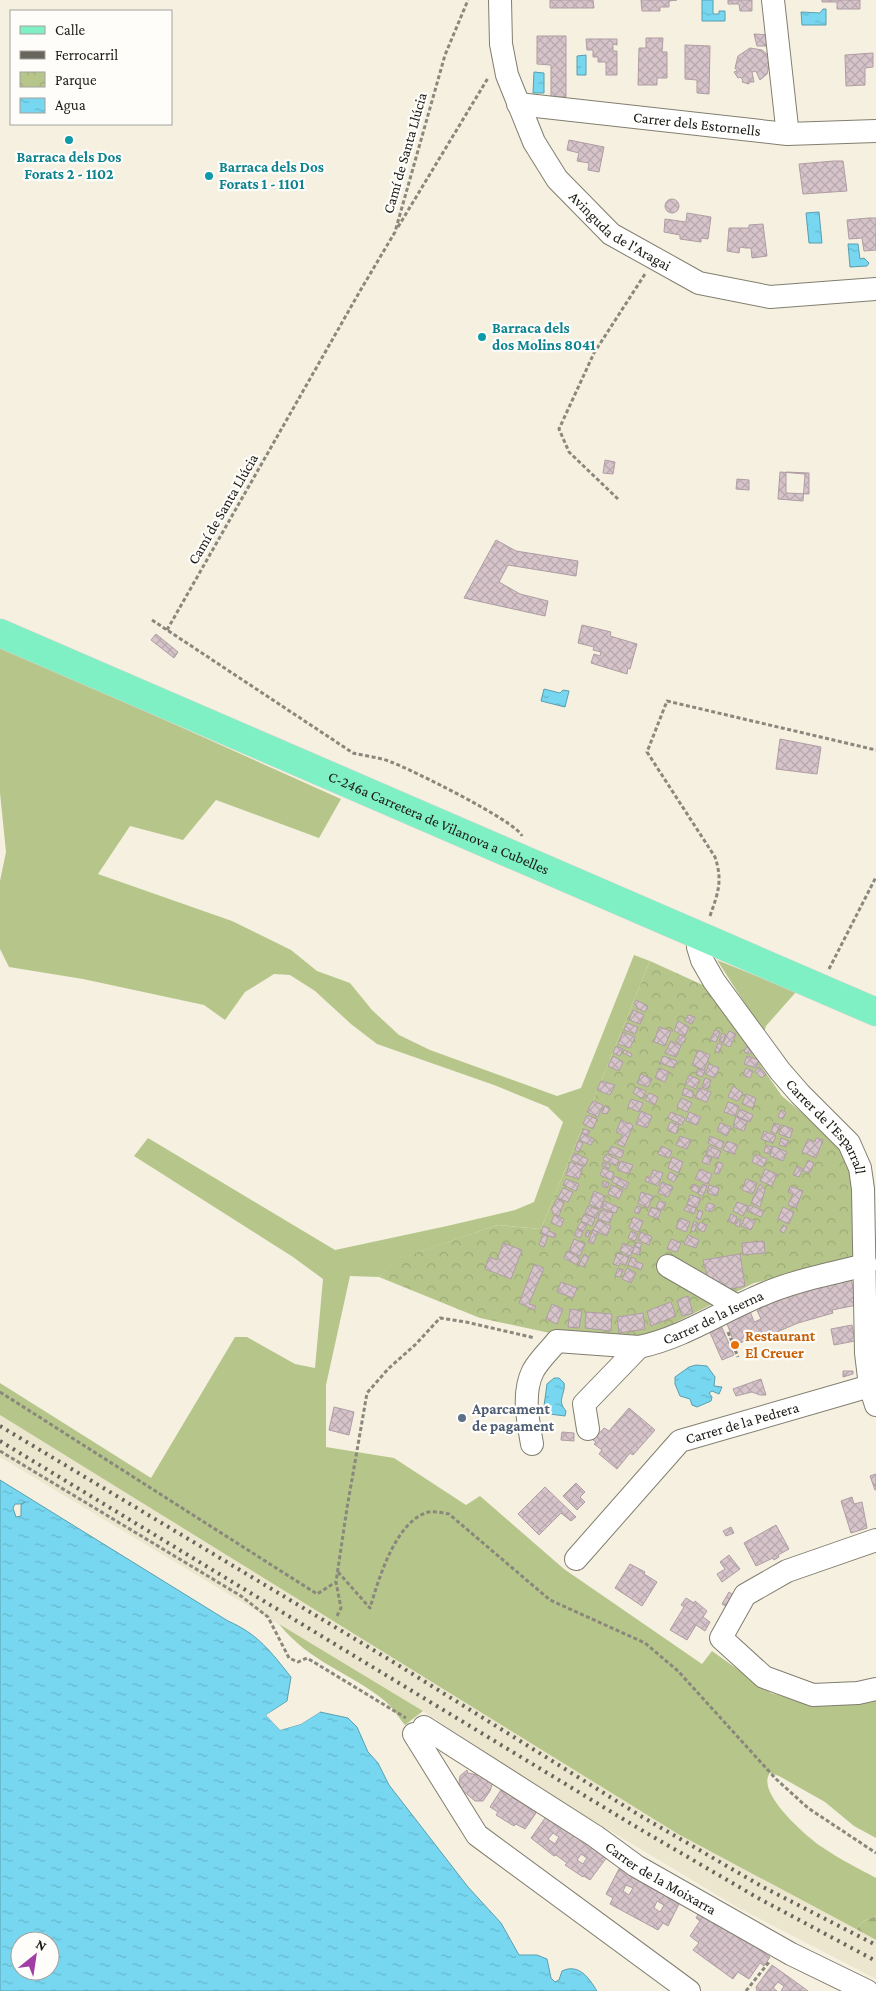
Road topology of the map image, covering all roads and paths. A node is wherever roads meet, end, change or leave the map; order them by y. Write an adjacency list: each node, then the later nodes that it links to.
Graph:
1 (468, 0): 8 (path, Camí de Santa Llúcia)
2 (500, 0): 5 (street, Avinguda de l'Aragai)
3 (773, 0): 6 (street)
4 (490, 76): 8 (path)
5 (518, 104): 7 (street, Carrer dels Estornells); 9 (street, Avinguda de l'Aragai)
6 (787, 128)
7 (876, 131)
8 (395, 232): 13 (path, Camí de Santa Llúcia)
9 (655, 259): 10 (street, Avinguda de l'Aragai); 11 (path)
10 (876, 289)
11 (618, 499)
12 (152, 620): 13 (path)
13 (167, 630): 16 (path)
14 (0, 633): 16 (main road, C-246a Carretera de Vilanova a Cubelles)
15 (876, 750): 18 (path)
16 (523, 860): 18 (main road, C-246a Carretera de Vilanova a Cubelles)
17 (876, 877): 19 (path)
18 (701, 936): 19 (main road, C-246a Carretera de Vilanova a Cubelles); 21 (street, Carrer de l'Esparrall)
19 (820, 987): 20 (main road, C-246a Carretera de Vilanova a Cubelles)
20 (876, 1012)
21 (866, 1265): 23 (street, Carrer de la Iserna); 24 (street, Carrer de l'Esparrall)
22 (668, 1266): 23 (street)
23 (737, 1306): 27 (street, Carrer de la Iserna)
24 (871, 1325): 30 (street, Carrer de l'Esparrall)
25 (725, 1326): 28 (path)
26 (558, 1341): 27 (street, Carrer de la Iserna); 32 (street); 36 (path)
27 (639, 1347): 31 (street)
28 (738, 1357)
29 (0, 1392): 37 (path)
30 (873, 1396): 35 (street, Carrer de la Pedrera)
31 (588, 1429)
32 (532, 1444)
33 (0, 1452): 40 (path)
34 (876, 1540): 39 (street)
35 (576, 1559)
36 (338, 1572): 37 (path); 41 (path)
37 (336, 1582): 38 (path)
38 (337, 1616)
39 (876, 1689)
40 (419, 1730): 43 (street); 45 (street, Carrer de la Moixarra)
41 (876, 1853)
42 (771, 1959): 44 (path)
43 (689, 1991)
44 (746, 1991)
45 (868, 1991)

